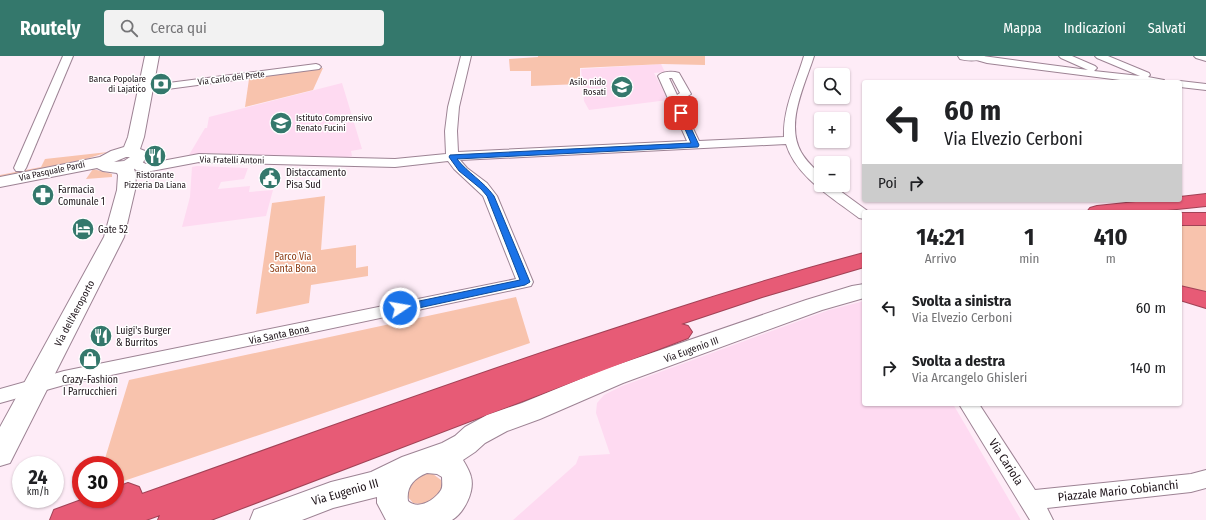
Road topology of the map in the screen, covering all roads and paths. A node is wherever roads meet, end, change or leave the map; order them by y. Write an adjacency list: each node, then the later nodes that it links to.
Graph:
1 (68, 56): 22 (street)
2 (152, 56): 16 (street)
3 (466, 56): 20 (street)
4 (809, 56): 18 (street)
5 (973, 56): 11 (street)
6 (1064, 56): 11 (street)
7 (1100, 56): 13 (street)
8 (1199, 56): 9 (street)
9 (1206, 58)
10 (316, 66): 16 (street, Via Carlo del Prete)
11 (1111, 76): 12 (street)
12 (1144, 80)
13 (1156, 80)
14 (1182, 84): 15 (street)
15 (1206, 87)
16 (145, 89): 21 (street)
17 (675, 100): 19 (street)
18 (790, 140): 19 (street, Via Fratelli Antoni); 23 (street)
19 (695, 145): 20 (street, Via Fratelli Antoni)
20 (452, 157): 21 (street, Via Fratelli Antoni); 39 (street, Via Santa Bona)
21 (123, 160): 24 (street, Via Pasquale Pardi); 39 (street, Via dell'Aeroporto)
22 (20, 168)
23 (814, 175)
24 (0, 182)
25 (833, 192): 30 (street)
26 (1206, 200): 28 (highway)
27 (1206, 209): 29 (highway)
28 (1114, 210)
29 (1182, 212)
30 (862, 214)
31 (1182, 219): 32 (highway)
32 (1206, 219)
33 (862, 261): 43 (highway)
34 (861, 286): 42 (street, Via Eugenio III); 53 (highway)
35 (1182, 294): 37 (highway)
36 (1182, 299): 38 (highway)
37 (1206, 300)
38 (1206, 305)
39 (34, 388): 40 (street, Via Santa Bona); 44 (street, Via dell'Aeroporto)
40 (0, 396)
41 (970, 406): 48 (street, Via Cariola)
42 (531, 411): 45 (street, Via Eugenio III); 46 (street, Via Eugenio III)
43 (346, 432): 51 (highway); 52 (highway)
44 (0, 454)
45 (416, 465): 46 (street); 49 (street, Via Eugenio III); 50 (street)
46 (457, 478): 50 (street)
47 (1206, 479): 48 (street, Piazzale Mario Cobianchi)
48 (1030, 500): 55 (street, Via Cariola)
49 (305, 504): 50 (street, Via Eugenio III); 54 (street, Via Eugenio III)
50 (394, 507)
51 (64, 520)
52 (108, 520)
53 (173, 520)
54 (265, 520)
55 (1042, 520)

